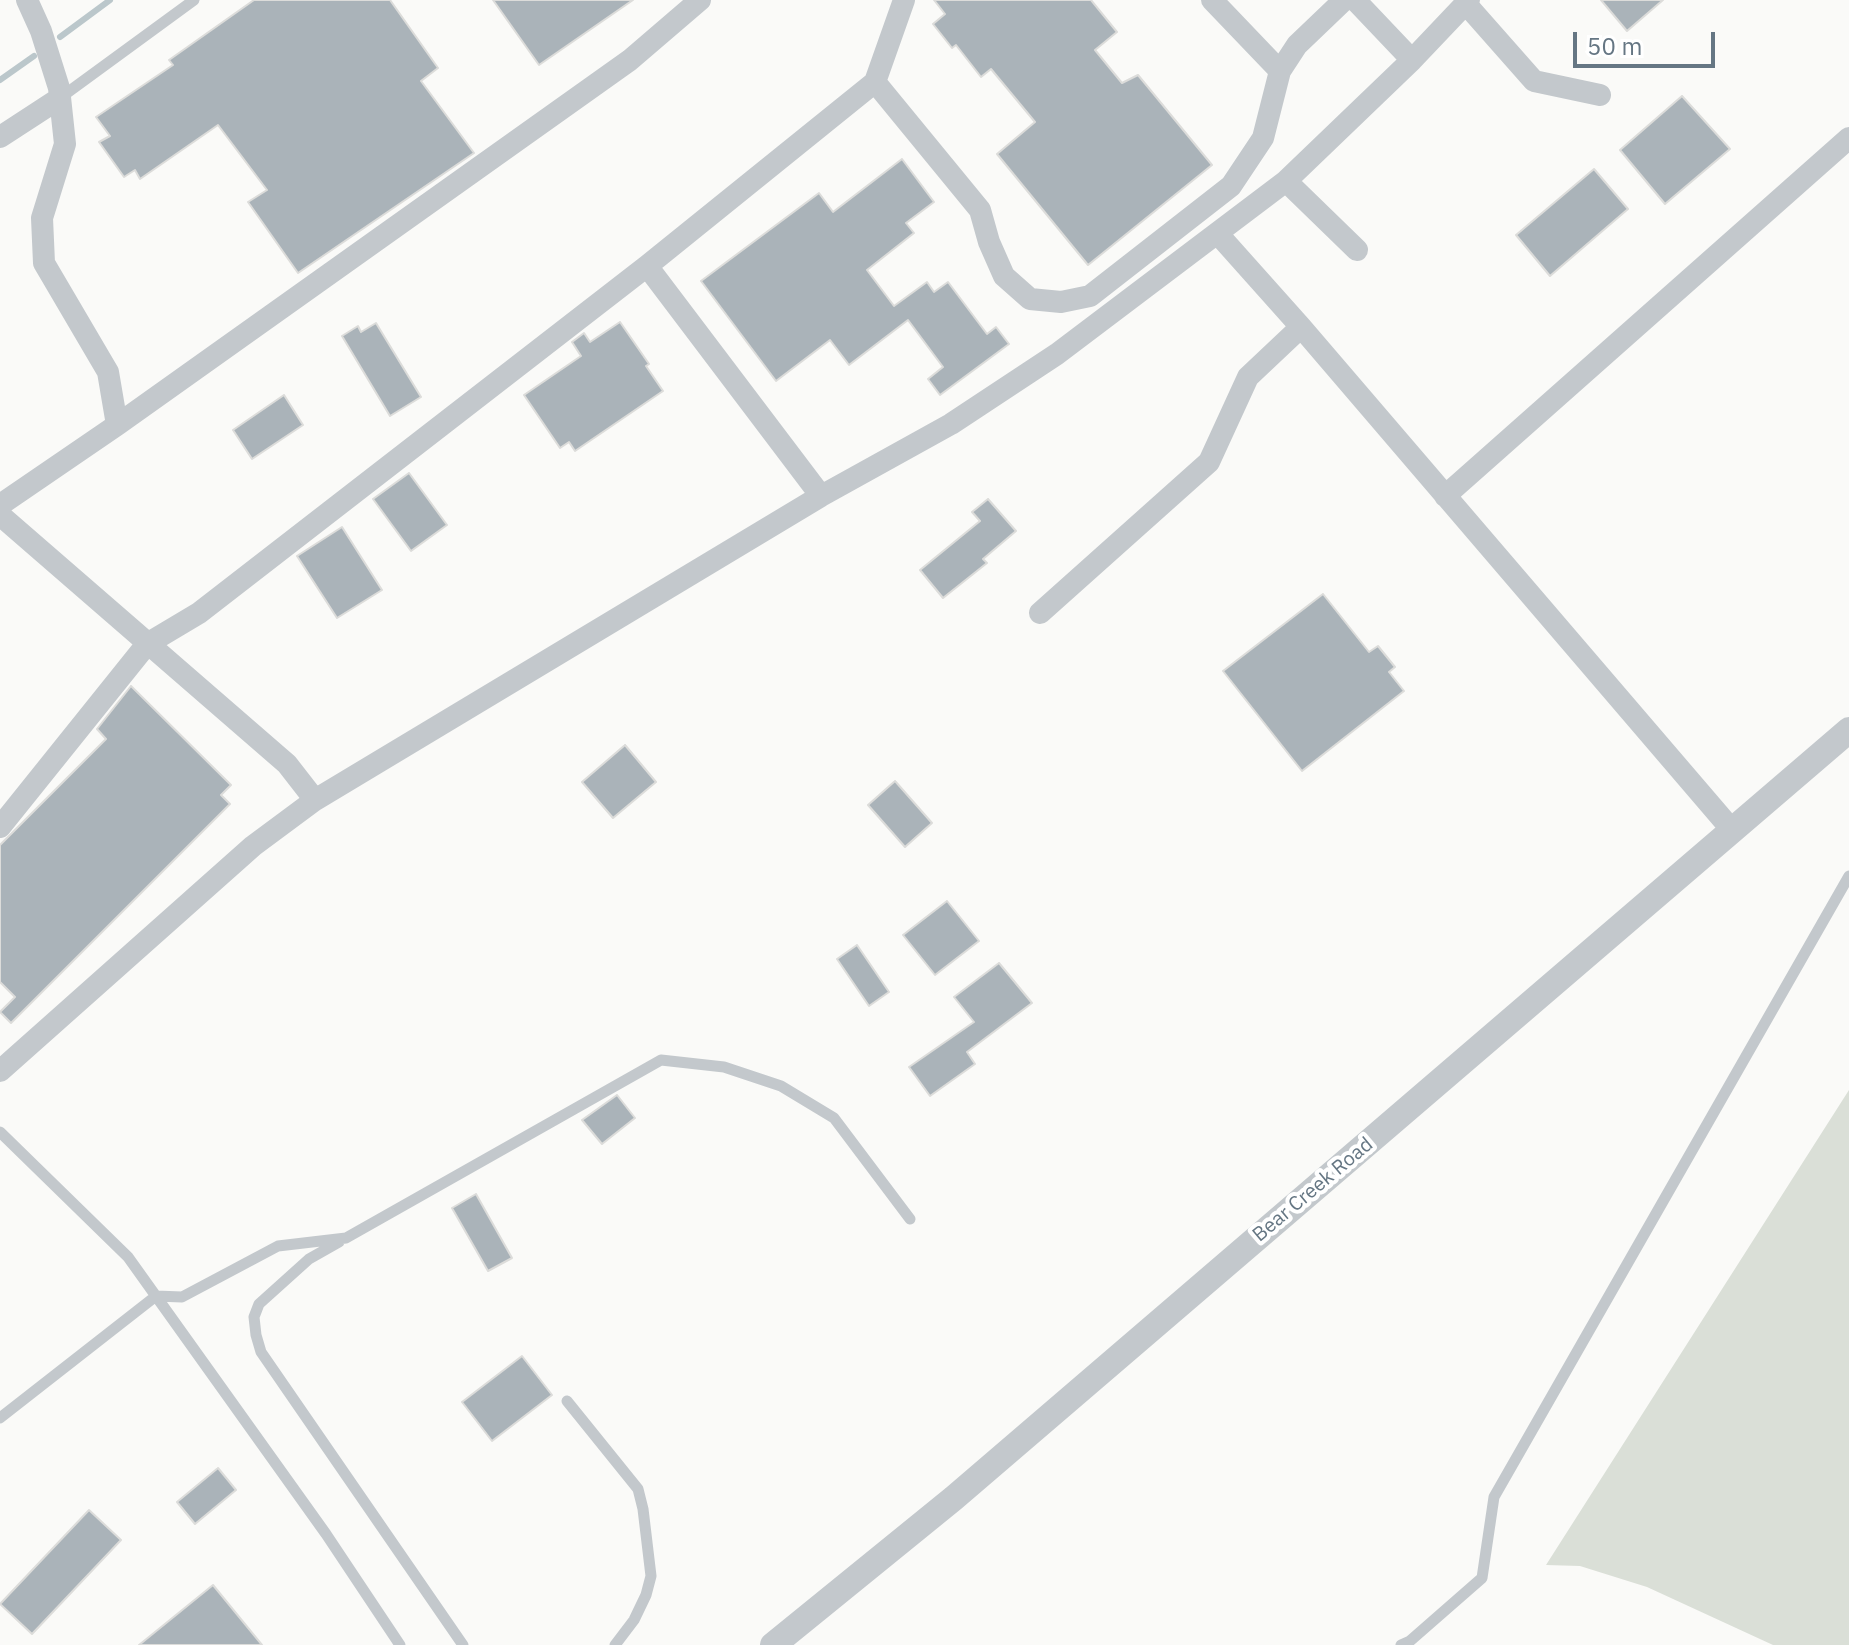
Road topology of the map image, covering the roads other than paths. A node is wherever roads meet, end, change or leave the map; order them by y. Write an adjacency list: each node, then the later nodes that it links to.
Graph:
1 (27, 0): 13 (street)
2 (194, 0): 13 (lane)
3 (699, 0): 21 (street)
4 (904, 0): 11 (street)
5 (1212, 0): 10 (street)
6 (1344, 0): 10 (street)
7 (1355, 0): 9 (street)
8 (1468, 2): 9 (street); 12 (street)
9 (1412, 60): 16 (street)
10 (1280, 71): 11 (street)
11 (875, 82): 19 (street)
12 (1600, 95)
13 (60, 98): 14 (street); 21 (street)
14 (0, 137)
15 (1849, 138): 23 (street)
16 (1286, 181): 17 (street); 18 (street)
17 (1218, 234): 20 (street); 22 (street)
18 (1357, 250)
19 (647, 266): 22 (street); 27 (street)
20 (1301, 327): 23 (street); 26 (street)
21 (117, 425): 24 (street)
22 (821, 496): 29 (street)
23 (1445, 496): 31 (street)
24 (0, 505)
25 (0, 515): 27 (street)
26 (1040, 613)
27 (147, 644): 29 (street); 30 (street)
28 (1849, 730): 31 (street, Bear Creek Road)
29 (315, 800): 33 (street)
30 (0, 827)
31 (1732, 830): 43 (street, Bear Creek Road)
32 (1849, 876): 44 (lane)
33 (0, 1071)
34 (0, 1132): 37 (lane)
35 (910, 1219): 36 (lane)
36 (346, 1238): 37 (lane); 41 (lane)
37 (156, 1296): 39 (lane); 40 (lane)
38 (567, 1401): 42 (lane)
39 (0, 1418)
40 (400, 1645)
41 (463, 1645)
42 (615, 1645)
43 (773, 1645)
44 (1401, 1645)

